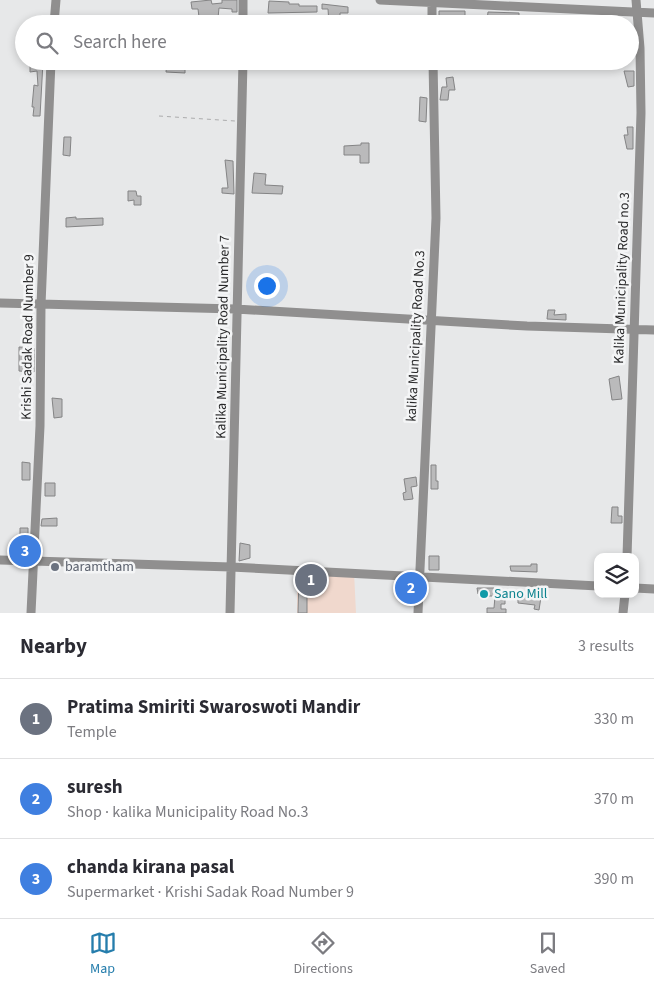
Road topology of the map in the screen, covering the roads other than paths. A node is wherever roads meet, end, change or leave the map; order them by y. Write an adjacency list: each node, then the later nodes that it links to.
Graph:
1 (56, 0): 8 (street)
2 (243, 0): 9 (street)
3 (380, 0): 5 (street)
4 (636, 0): 6 (street, Kalika Municipality Road no.3)
5 (432, 1): 6 (street); 10 (street)
6 (636, 12): 7 (street); 11 (street, Kalika Municipality Road no.3)
7 (654, 13)
8 (55, 15)
9 (243, 15)
10 (432, 15)
11 (636, 15)
12 (639, 39): 20 (street, Kalika Municipality Road no.3)
13 (51, 70): 17 (street, Krishi Sadak Road Number 9)
14 (243, 70): 18 (street, Kalika Municipality Road Number 7)
15 (433, 70): 19 (street, kalika Municipality Road No.3)
16 (0, 303): 17 (street)
17 (41, 305): 18 (street); 24 (street, Krishi Sadak Road Number 9)
18 (236, 309): 19 (street); 25 (street, Kalika Municipality Road Number 7)
19 (430, 319): 20 (street); 26 (street, kalika Municipality Road No.3)
20 (635, 329): 21 (street); 22 (street, Kalika Municipality Road no.3)
21 (654, 330)
22 (627, 553)
23 (0, 560): 24 (street)
24 (32, 562): 25 (street); 31 (street, Krishi Sadak Road Number 9)
25 (231, 567): 26 (street); 32 (street, Kalika Municipality Road Number 7)
26 (420, 576): 27 (street); 33 (street, kalika Municipality Road No.3)
27 (594, 586)
28 (639, 588): 29 (street)
29 (654, 589)
30 (624, 598): 34 (street)
31 (31, 613)
32 (230, 613)
33 (418, 613)
34 (623, 613)

